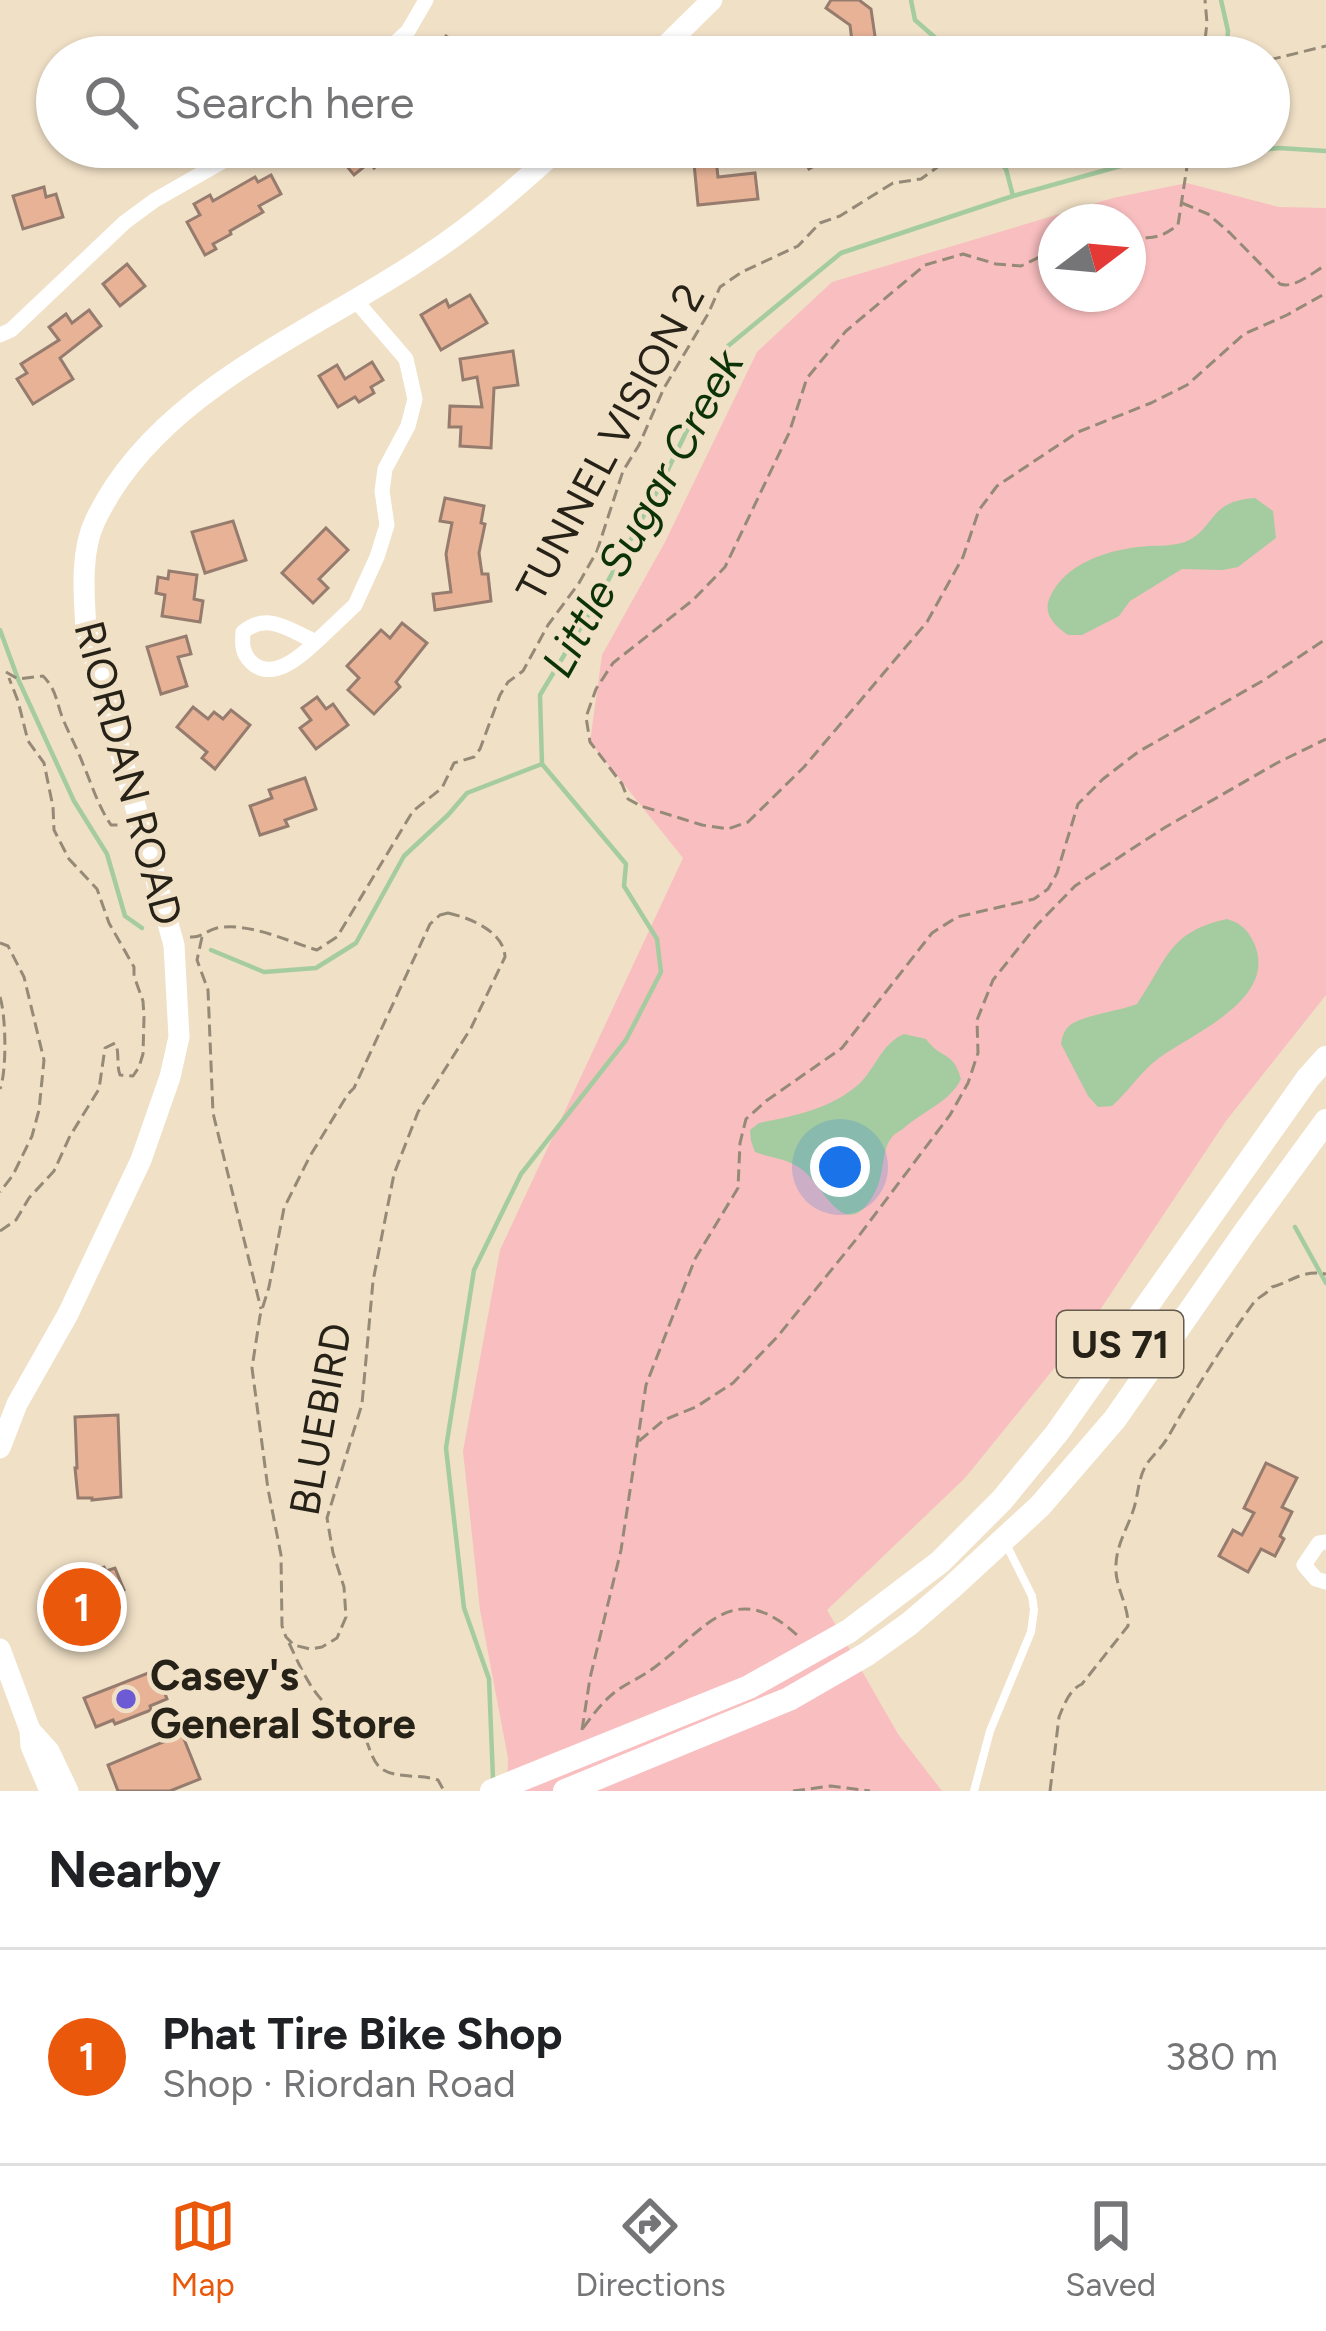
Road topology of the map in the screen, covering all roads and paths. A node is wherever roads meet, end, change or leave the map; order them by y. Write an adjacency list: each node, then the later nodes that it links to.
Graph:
1 (426, 0): 4 (street)
2 (712, 0): 5 (street)
3 (1205, 0): 6 (path)
4 (403, 36)
5 (675, 36)
6 (1206, 36)
7 (1326, 46): 8 (path)
8 (1290, 55)
9 (213, 168): 19 (street)
10 (538, 168): 18 (street, RIORDAN ROAD)
11 (936, 168): 27 (path, TUNNEL VISION 2)
12 (1187, 168): 13 (path)
13 (1182, 203): 14 (path); 16 (path)
14 (1146, 239)
15 (1038, 260): 17 (path)
16 (1326, 265)
17 (1326, 293)
18 (356, 301): 21 (street); 25 (street, RIORDAN ROAD)
19 (0, 334)
20 (1326, 639): 37 (path)
21 (316, 642)
22 (0, 661): 23 (path)
23 (7, 672): 25 (path); 34 (path)
24 (1326, 739): 37 (path)
25 (139, 821): 38 (street, RIORDAN ROAD)
26 (185, 932): 27 (path, TUNNEL VISION 2)
27 (202, 936): 36 (path)
28 (0, 943): 33 (path)
29 (0, 997): 31 (path)
30 (1326, 1058): 44 (main road, US 71)
31 (0, 1089)
32 (1326, 1121): 39 (main road, US 71)
33 (0, 1192)
34 (0, 1231)
35 (1326, 1274): 52 (path)
36 (262, 1310): 42 (path, BLUEBIRD); 42 (path, BLUEBIRD)
37 (638, 1442): 44 (path)
38 (0, 1448)
39 (1004, 1540): 48 (main road, US 71); 51 (lane)
40 (1326, 1542): 41 (street)
41 (1326, 1582)
42 (286, 1637): 46 (path)
43 (0, 1651): 45 (street)
44 (814, 1652): 47 (main road, US 71)
45 (50, 1790)
46 (443, 1791)
47 (492, 1791)
48 (565, 1791)
49 (793, 1791): 50 (path)
50 (870, 1791)
51 (974, 1791)
52 (1050, 1791)

